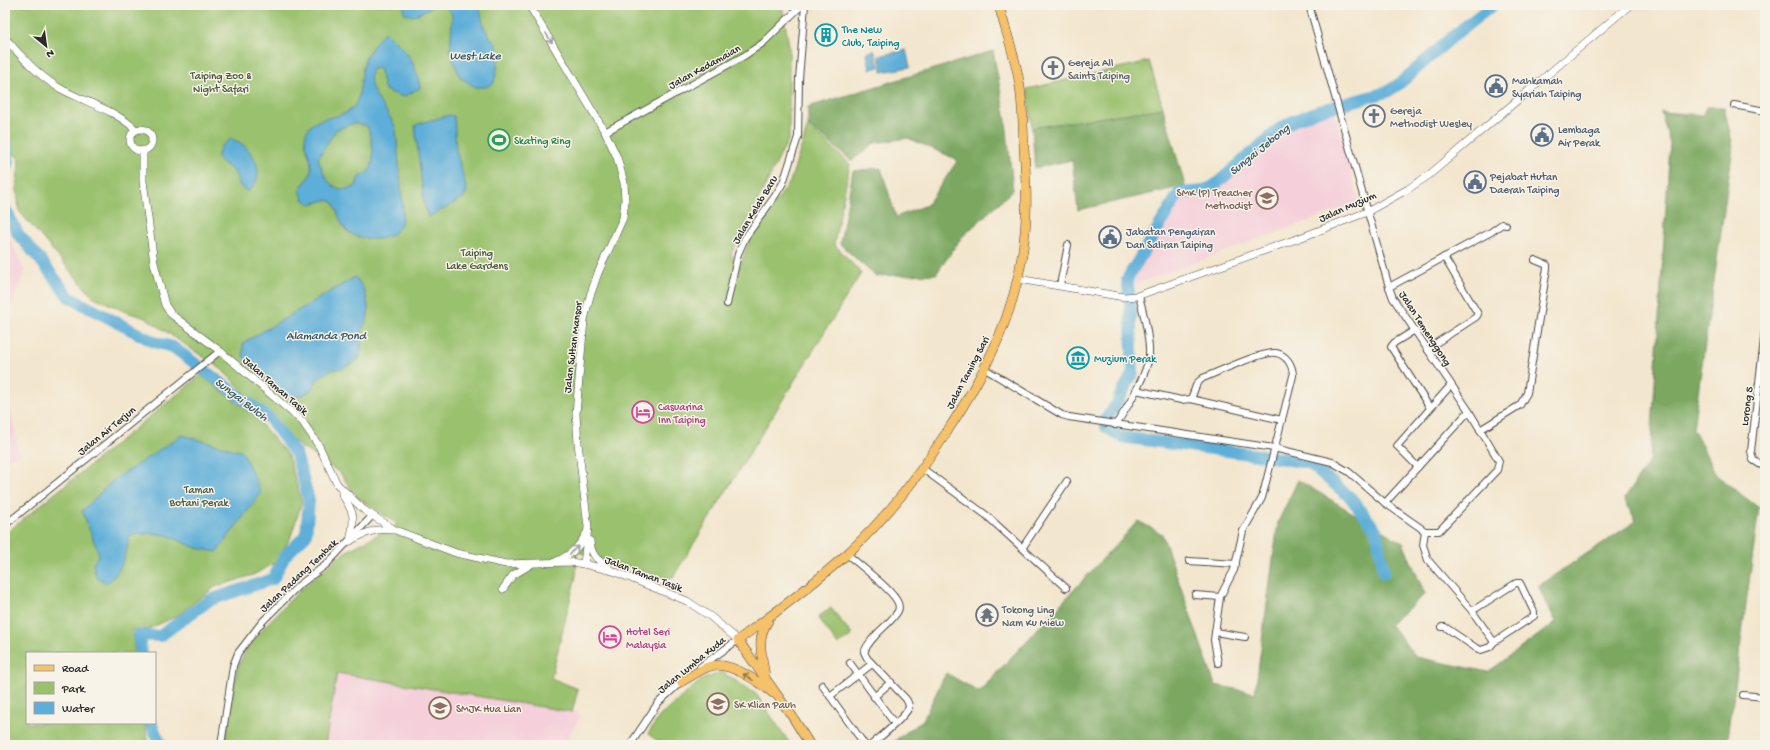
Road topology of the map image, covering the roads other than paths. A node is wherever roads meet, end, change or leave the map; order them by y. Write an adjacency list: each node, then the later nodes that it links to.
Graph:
1 (529, 5): 10 (street, Jalan Sultan Mansor, one-way to 10)
2 (804, 5): 10 (street, Jalan Kedamaian); 21 (street, Jalan Kelab Baru)
3 (998, 5): 17 (main road, Jalan Taming Sari)
4 (1309, 5): 12 (street, Jalan Temenggong)
5 (1630, 5): 12 (street, Jalan Muzium)
6 (5, 38): 9 (street, Jalan Taman Tasik)
7 (1734, 105): 8 (street)
8 (1765, 111)
9 (136, 130): 11 (street); 11 (street, Jalan Taman Tasik)
10 (605, 132): 45 (street, Jalan Sultan Mansor)
11 (143, 150): 25 (street, Jalan Taman Tasik)
12 (1367, 212): 19 (street, Jalan Temenggong); 20 (street, Jalan Muzium)
13 (1506, 225): 15 (street)
14 (1068, 245): 18 (street)
15 (1444, 257): 19 (street); 24 (street)
16 (1535, 260): 34 (street)
17 (1018, 279): 18 (street, Jalan Muzium); 26 (main road, Jalan Taming Sari)
18 (1060, 285): 20 (street, Jalan Muzium)
19 (1389, 287): 22 (street, Jalan Temenggong)
20 (1139, 296): 28 (street)
21 (728, 304)
22 (1415, 330): 24 (street, Jalan Temenggong); 30 (street)
23 (1765, 331): 36 (street, Lorong 5)
24 (1427, 349): 27 (street, Jalan Temenggong)
25 (220, 351): 40 (street, Jalan Taman Tasik); 43 (street, Jalan Air Terjun)
26 (985, 369): 33 (street); 38 (main road, Jalan Taming Sari)
27 (1451, 384): 30 (street); 31 (street, Jalan Temenggong)
28 (1136, 390): 29 (street); 33 (street)
29 (1190, 399): 32 (street); 32 (street)
30 (1430, 408): 37 (street)
31 (1469, 411): 34 (street, Jalan Temenggong); 37 (street)
32 (1282, 420): 35 (street)
33 (1115, 425): 35 (street)
34 (1480, 430): 46 (street, Jalan Temenggong)
35 (1274, 448): 41 (street); 54 (street)
36 (1765, 466)
37 (1418, 467): 41 (street)
38 (923, 469): 48 (street); 49 (main road, Jalan Taming Sari)
39 (1067, 480): 48 (street)
40 (337, 484): 42 (street, Jalan Taman Tasik); 47 (street)
41 (1385, 503): 46 (street)
42 (372, 516): 44 (street, Jalan Taman Tasik); 47 (street, Jalan Padang Tembak)
43 (5, 525)
44 (394, 530): 47 (street); 52 (street, Jalan Taman Tasik)
45 (588, 531): 51 (street, one-way to 45); 53 (street); 55 (street)
46 (1428, 532): 60 (street)
47 (350, 541): 81 (street, Jalan Padang Tembak)
48 (1023, 547): 57 (street)
49 (847, 554): 61 (main road, Jalan Taming Sari); 69 (street)
50 (1189, 561): 54 (street)
51 (553, 562): 52 (street, Jalan Taman Tasik); 53 (street, Jalan Taman Tasik)
52 (534, 564): 56 (street)
53 (584, 564): 55 (street, Jalan Taman Tasik)
54 (1236, 564): 59 (street)
55 (613, 571): 65 (street, Jalan Taman Tasik)
56 (503, 588)
57 (1066, 588)
58 (1195, 595): 59 (street)
59 (1220, 597): 63 (street)
60 (1472, 611): 66 (street); 66 (street)
61 (772, 615): 65 (main road, Jalan Taming Sari); 71 (main road)
62 (1442, 627): 66 (street)
63 (1215, 632): 64 (street); 68 (street)
64 (1245, 637)
65 (738, 640): 71 (main road); 72 (street, Jalan Lumba Kuda)
66 (1494, 642)
67 (850, 663): 70 (street)
68 (1218, 663)
69 (872, 664): 70 (street); 73 (street)
70 (858, 675): 76 (street); 77 (street)
71 (765, 677): 79 (main road)
72 (681, 682): 79 (main road, one-way to 72); 82 (street, Jalan Lumba Kuda)
73 (891, 682): 77 (street); 80 (street)
74 (822, 685): 76 (street)
75 (1743, 695): 78 (street)
76 (830, 696): 84 (street)
77 (874, 697): 80 (street)
78 (1765, 697)
79 (780, 699): 83 (main road)
80 (895, 724): 85 (street)
81 (221, 745)
82 (630, 745)
83 (810, 745)
84 (865, 745)
85 (871, 745)

